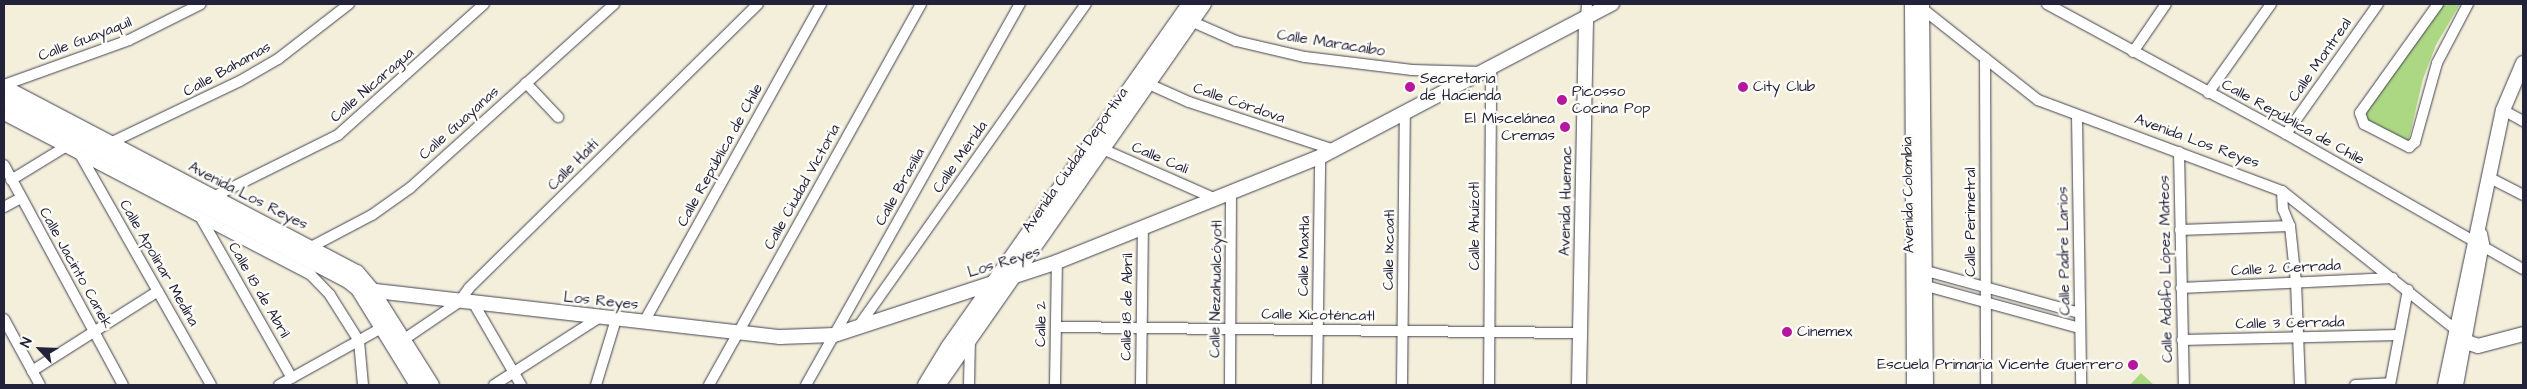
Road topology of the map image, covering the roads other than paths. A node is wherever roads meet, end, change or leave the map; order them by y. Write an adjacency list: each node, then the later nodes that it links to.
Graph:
1 (201, 4): 28 (street, Calle Guayaquil)
2 (349, 4): 38 (street, Calle Bahamas)
3 (484, 4): 51 (street, Calle Nicaragua)
4 (614, 4): 27 (street, Calle Guayanas)
5 (758, 4): 75 (street, Calle Haití)
6 (821, 4): 82 (street, Calle República de Chile)
7 (921, 4): 92 (street, Calle Ciudad Victoria)
8 (1020, 4): 97 (street, Calle Brasilia)
9 (1086, 4): 85 (street, Calle Mérida)
10 (1189, 4): 21 (street, Avenida Ciudad Deportiva)
11 (1204, 4): 21 (street, Avenida Ciudad Deportiva)
12 (1612, 4): 20 (street, Los Reyes)
13 (2166, 4): 22 (street)
14 (2272, 4): 29 (street)
15 (2378, 4): 37 (street, Calle Montreal)
16 (2438, 4): 17 (street)
17 (2468, 4)
18 (1918, 5): 23 (street, Avenida Los Reyes); 62 (street, Avenida Colombia)
19 (2051, 5): 22 (street, Calle República de Chile)
20 (1587, 11): 25 (street, Los Reyes); 94 (street, Avenida Huemac)
21 (1186, 19): 25 (street, Calle Maracaibo); 26 (street, Avenida Ciudad Deportiva)
22 (2133, 52): 29 (street, Calle República de Chile)
23 (1985, 58): 34 (street, Avenida Los Reyes); 69 (street, Calle Perimetral)
24 (2523, 63): 31 (street)
25 (1487, 70): 32 (street, Los Reyes); 93 (street, Calle Ahuízotl)
26 (1142, 81): 40 (street, Avenida Ciudad Deportiva); 41 (street, Calle Córdova)
27 (526, 83): 35 (street); 60 (street, Calle Guayanas)
28 (4, 86): 38 (street, Avenida Los Reyes)
29 (2208, 93): 37 (street, Calle República de Chile)
30 (4, 102): 39 (street, Avenida Los Reyes)
31 (2503, 110): 36 (street); 46 (street)
32 (1405, 114): 41 (street, Los Reyes); 91 (street, Calle Ixcoatl)
33 (4, 115): 39 (street)
34 (2077, 116): 42 (street, Avenida Los Reyes); 78 (street, Calle Padre Larios)
35 (558, 117)
36 (2523, 121)
37 (2286, 134): 59 (street, Calle República de Chile)
38 (110, 143): 51 (street, Avenida Los Reyes)
39 (72, 144): 43 (street); 47 (street); 71 (street, Avenida Los Reyes)
40 (1097, 147): 53 (street, Calle Cali); 64 (street, Avenida Ciudad Deportiva); 66 (street, Avenida Ciudad Deportiva)
41 (1334, 150): 44 (street, Los Reyes)
42 (2179, 152): 48 (street, Avenida Los Reyes); 58 (street, Calle Adolfo López Mateos)
43 (80, 155): 55 (street); 74 (street, Calle Apolinar Medina)
44 (1320, 157): 49 (street, Los Reyes); 89 (street, Calle Maxtla)
45 (4, 166): 47 (street, Calle Jacinto Canek)
46 (2488, 177): 50 (street); 59 (street)
47 (11, 180): 52 (street, Calle Jacinto Canek)
48 (2282, 191): 56 (street); 65 (street, Avenida Los Reyes)
49 (1232, 193): 53 (street, Los Reyes); 88 (street, Calle Nezahualcóyotl)
50 (2523, 195)
51 (213, 197): 60 (street, Avenida Los Reyes)
52 (21, 198): 54 (street); 90 (street, Calle Jacinto Canek)
53 (1216, 199): 57 (street, Los Reyes)
54 (4, 207)
55 (201, 217): 103 (street); 106 (street, Calle 18 de Abril)
56 (2290, 226): 58 (street); 67 (street)
57 (1143, 228): 61 (street, Los Reyes); 86 (street, Calle 18 de Abril)
58 (2180, 230): 70 (street, Calle Adolfo López Mateos)
59 (2478, 237): 63 (street, Calle República de Chile); 95 (street)
60 (311, 247): 72 (street, Avenida Los Reyes)
61 (1057, 262): 64 (street, Los Reyes); 84 (street, Calle 2)
62 (1919, 269): 68 (street, Avenida Colombia); 69 (street)
63 (2523, 269)
64 (1014, 276): 66 (street, Los Reyes); 99 (street, Avenida Ciudad Deportiva)
65 (2393, 278): 67 (street, Calle 2 Cerrada); 73 (street, Avenida Los Reyes)
66 (994, 282): 85 (street, Los Reyes); 120 (street, Avenida Ciudad Deportiva)
67 (2296, 282): 70 (street, Calle 2 Cerrada); 100 (street)
68 (1919, 284): 77 (street); 130 (street, Avenida Colombia); 131 (street, Avenida Colombia)
69 (1986, 288): 77 (street, Calle Perimetral); 78 (street)
70 (2181, 288): 102 (street, Calle Adolfo López Mateos)
71 (358, 289): 72 (street, Los Reyes); 83 (street, Avenida Los Reyes)
72 (372, 290): 75 (street, Los Reyes); 101 (street, Avenida Los Reyes)
73 (2408, 290): 95 (street, Avenida Los Reyes); 98 (street)
74 (158, 291): 90 (street); 110 (street, Calle Apolinar Medina)
75 (459, 302): 76 (street, Los Reyes); 101 (street, Calle Haití)
76 (474, 304): 79 (street, Los Reyes); 105 (street)
77 (1986, 304): 87 (street); 132 (street, Calle Perimetral)
78 (2080, 313): 87 (street, Calle Padre Larios)
79 (600, 317): 81 (street, Los Reyes); 105 (street)
80 (4, 319): 104 (street)
81 (616, 319): 82 (street, Los Reyes); 117 (street)
82 (644, 322): 92 (street, Los Reyes)
83 (383, 327): 103 (street); 113 (street, Avenida Los Reyes)
84 (1057, 327): 86 (street, Calle Xicoténcatl); 123 (street, Calle 2)
85 (858, 328): 97 (street, Los Reyes)
86 (1142, 328): 88 (street, Calle Xicoténcatl); 124 (street, Calle 18 de Abril)
87 (2080, 328): 133 (street, Calle Padre Larios)
88 (1231, 329): 89 (street, Calle Xicoténcatl); 125 (street, Calle Nezahualcóyotl)
89 (1318, 330): 91 (street, Calle Xicoténcatl); 126 (street, Calle Maxtla)
90 (94, 331): 104 (street); 109 (street, Calle Jacinto Canek)
91 (1402, 331): 93 (street, Calle Xicoténcatl); 127 (street, Calle Ixcoatl)
92 (739, 332): 97 (street, Los Reyes); 118 (street, Calle Ciudad Victoria)
93 (1489, 332): 94 (street, Calle Xicoténcatl); 128 (street, Calle Ahuízotl)
94 (1580, 333): 129 (street, Avenida Huemac)
95 (2460, 334): 96 (street); 137 (street); 138 (street)
96 (2523, 334)
97 (834, 335): 119 (street, Calle Brasilia)
98 (2399, 335): 100 (street, Calle 3 Cerrada); 107 (street)
99 (970, 338): 121 (street, Avenida Ciudad Deportiva); 122 (street)
100 (2298, 338): 102 (street, Calle 3 Cerrada); 135 (street)
101 (404, 340): 114 (street, Avenida Los Reyes)
102 (2182, 340): 134 (street, Calle Adolfo López Mateos)
103 (359, 341): 106 (street); 112 (street)
104 (32, 371): 108 (street)
105 (514, 373): 115 (street); 116 (street)
106 (292, 378): 111 (street)
107 (2390, 384): 136 (street)
108 (40, 385)
109 (123, 385)
110 (211, 385)
111 (279, 385)
112 (364, 385)
113 (417, 385)
114 (432, 385)
115 (494, 385)
116 (521, 385)
117 (596, 385)
118 (709, 385)
119 (806, 385)
120 (925, 385)
121 (938, 385)
122 (968, 385)
123 (1055, 385)
124 (1141, 385)
125 (1230, 385)
126 (1317, 385)
127 (1402, 385)
128 (1488, 385)
129 (1579, 385)
130 (1914, 385)
131 (1926, 385)
132 (1986, 385)
133 (2081, 385)
134 (2184, 385)
135 (2300, 385)
136 (2355, 385)
137 (2445, 385)
138 (2456, 385)

